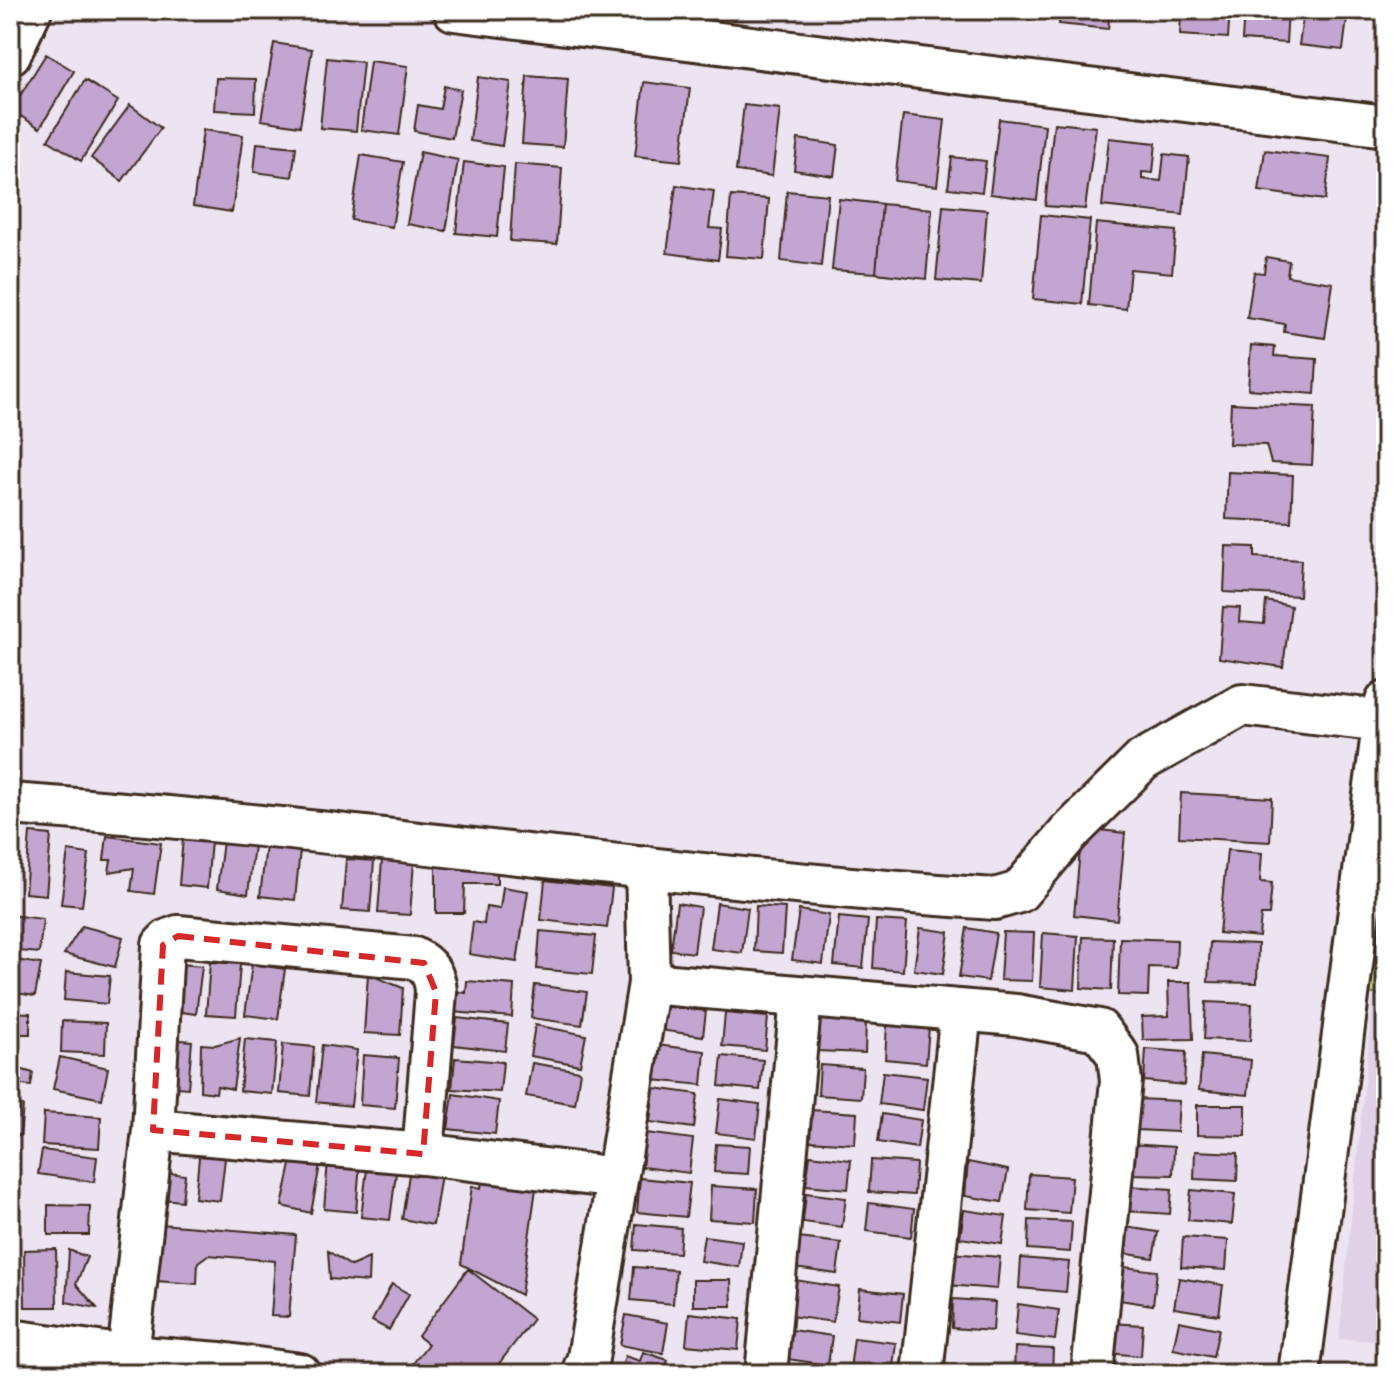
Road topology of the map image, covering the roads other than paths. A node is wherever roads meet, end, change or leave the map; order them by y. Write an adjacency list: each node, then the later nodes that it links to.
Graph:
1 (31, 10): 4 (street)
2 (454, 10): 3 (street)
3 (634, 21): 5 (street)
4 (10, 54)
5 (1386, 126)
6 (1386, 702): 7 (street)
7 (1385, 721): 9 (street); 24 (street)
8 (10, 804): 9 (street)
9 (646, 867): 10 (street)
10 (649, 983): 11 (street); 15 (street)
11 (801, 998): 12 (street); 21 (street)
12 (961, 1011): 22 (street); 23 (street)
13 (153, 1130): 14 (street); 14 (street); 17 (street)
14 (423, 1154): 15 (street)
15 (617, 1178): 20 (street)
16 (10, 1340): 17 (street)
17 (128, 1356): 18 (street)
18 (220, 1368): 19 (street)
19 (300, 1374)
20 (582, 1374)
21 (766, 1374)
22 (922, 1374)
23 (1092, 1374)
24 (1299, 1374)

